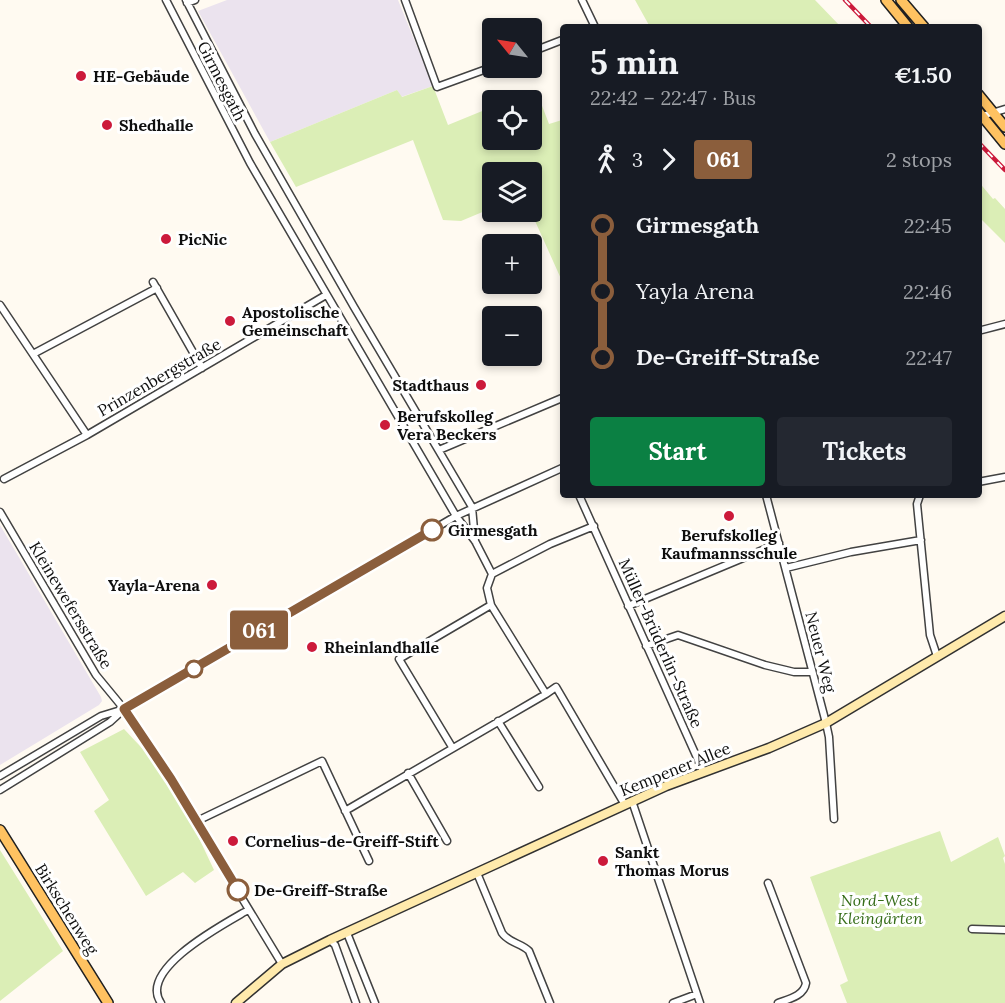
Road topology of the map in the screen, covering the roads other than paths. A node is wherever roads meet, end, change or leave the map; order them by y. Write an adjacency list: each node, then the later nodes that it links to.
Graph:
1 (166, 0): 21 (street, Girmesgath)
2 (195, 0): 7 (street)
3 (405, 0): 13 (street)
4 (582, 0): 8 (street)
5 (886, 0): 9 (main road)
6 (902, 0): 10 (main road)
7 (186, 1): 29 (street, Girmesgath)
8 (594, 24)
9 (906, 24)
10 (922, 24)
11 (560, 41): 12 (street)
12 (542, 48)
13 (482, 71)
14 (982, 99): 16 (main road)
15 (1005, 109): 16 (street)
16 (992, 111): 17 (street); 19 (main road)
17 (982, 114)
18 (982, 116): 20 (main road)
19 (1005, 127)
20 (1005, 144)
21 (326, 295): 26 (street, Prinzenbergstraße); 39 (street, Girmesgath)
22 (0, 305): 25 (street)
23 (1005, 324): 24 (street)
24 (982, 330)
25 (33, 354): 26 (street); 28 (street)
26 (202, 368): 28 (street, Prinzenbergstraße)
27 (560, 399): 29 (street)
28 (87, 435): 32 (street, Prinzenbergstraße)
29 (439, 450): 37 (street, Girmesgath)
30 (560, 469): 37 (street)
31 (1005, 477): 33 (street)
32 (4, 479)
33 (982, 481)
34 (580, 498): 40 (street, Müller-Brüderlin-Straße)
35 (767, 498): 43 (street, Neuer Weg)
36 (919, 498): 41 (street)
37 (472, 507): 39 (street); 42 (street)
38 (0, 512): 53 (street, Kleinewefersstraße)
39 (456, 516): 42 (street, Girmesgath); 53 (street)
40 (594, 526): 45 (street); 47 (street, Müller-Brüderlin-Straße)
41 (921, 540): 44 (street); 50 (street)
42 (475, 542): 45 (street)
43 (779, 543): 44 (street, Neuer Weg); 47 (street)
44 (786, 568): 51 (street, Neuer Weg)
45 (492, 574): 46 (street)
46 (491, 605): 52 (street); 56 (street)
47 (628, 606): 49 (street, Müller-Brüderlin-Straße)
48 (1005, 616): 50 (street, Kempener Allee)
49 (646, 646): 51 (street); 57 (street, Müller-Brüderlin-Straße)
50 (937, 656): 55 (street, Kempener Allee)
51 (811, 672): 55 (street, Neuer Weg)
52 (546, 694): 54 (street); 62 (street)
53 (124, 709): 59 (street); 61 (street); 65 (street)
54 (498, 721): 56 (street); 60 (street)
55 (826, 723): 57 (street, Kempener Allee); 64 (street, Neuer Weg)
56 (452, 747): 58 (street)
57 (702, 771): 62 (street, Kempener Allee)
58 (408, 773): 63 (street); 67 (street)
59 (0, 776)
60 (539, 787)
61 (0, 790)
62 (628, 803): 69 (street, Kempener Allee); 77 (street)
63 (345, 811): 65 (street); 68 (street)
64 (834, 819)
65 (197, 821): 71 (street)
66 (0, 830): 78 (main road, Birkschenweg)
67 (447, 841)
68 (369, 861)
69 (477, 873): 74 (street, Kempener Allee); 83 (street)
70 (768, 883): 86 (street)
71 (248, 910): 76 (street); 79 (street)
72 (972, 929): 73 (street)
73 (1005, 930)
74 (347, 933): 75 (street, Kempener Allee); 82 (street)
75 (330, 940): 76 (street, Kempener Allee); 81 (street)
76 (282, 964): 80 (street, Kempener Allee)
77 (698, 994): 84 (street); 85 (street)
78 (108, 1003)
79 (161, 1003)
80 (236, 1003)
81 (356, 1003)
82 (375, 1003)
83 (550, 1003)
84 (673, 1003)
85 (700, 1003)
86 (778, 1003)

